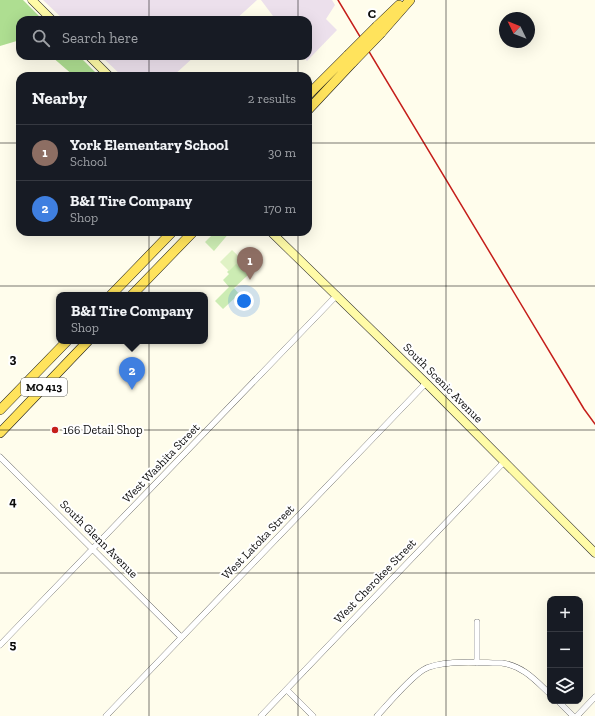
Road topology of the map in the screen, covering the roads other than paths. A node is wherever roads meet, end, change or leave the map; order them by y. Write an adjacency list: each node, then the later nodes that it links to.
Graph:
1 (32, 0): 4 (main road)
2 (404, 0): 5 (main road)
3 (410, 0): 5 (main road)
4 (48, 16)
5 (379, 29): 6 (main road, bridge)
6 (350, 59): 9 (main road); 10 (main road)
7 (93, 60): 8 (main road)
8 (105, 72)
9 (312, 92)
10 (312, 105)
11 (168, 236): 14 (main road)
12 (189, 236): 15 (main road)
13 (275, 236): 16 (main road, South Scenic Avenue)
14 (114, 292)
15 (135, 292)
16 (337, 295): 19 (main road, South Scenic Avenue); 24 (street, West Washita Street)
17 (64, 344): 20 (main road, MO 413)
18 (85, 344): 21 (main road, MO 413)
19 (426, 383): 23 (main road, South Scenic Avenue); 27 (street, West Latoka Street)
20 (0, 410)
21 (0, 433)
22 (0, 457): 24 (street, South Glenn Avenue)
23 (504, 462): 25 (main road, South Scenic Avenue); 30 (street, West Cherokee Street)
24 (93, 549): 27 (street, South Glenn Avenue); 28 (street, West Washita Street)
25 (595, 553)
26 (477, 622): 29 (street)
27 (181, 637): 34 (street, West Latoka Street)
28 (0, 645)
29 (477, 663): 31 (street); 37 (street)
30 (287, 690): 35 (street, West Cherokee Street); 36 (street)
31 (547, 691)
32 (595, 698): 39 (street)
33 (561, 704): 38 (street)
34 (106, 716)
35 (261, 716)
36 (314, 716)
37 (377, 716)
38 (573, 716)
39 (577, 716)

